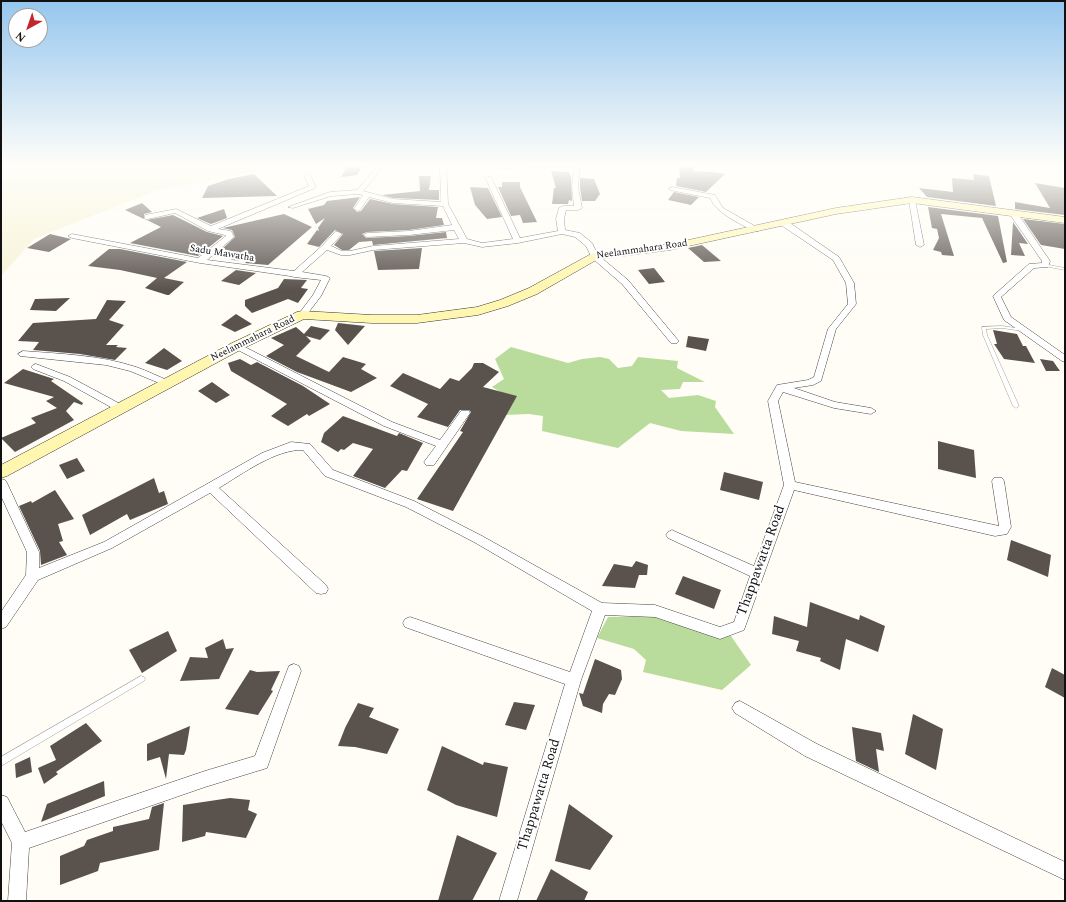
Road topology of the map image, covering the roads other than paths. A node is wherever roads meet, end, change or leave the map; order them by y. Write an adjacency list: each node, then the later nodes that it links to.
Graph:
1 (266, 206): 18 (street)
2 (360, 206): 11 (street)
3 (446, 206): 17 (street)
4 (502, 206): 25 (street)
5 (578, 206): 20 (street)
6 (717, 206): 19 (street)
7 (870, 206): 16 (street, Neelammahara Road)
8 (913, 206): 26 (street)
9 (959, 206): 13 (street, Neelammahara Road)
10 (291, 207): 12 (street)
11 (358, 209)
12 (304, 213)
13 (1013, 213): 15 (street, Neelammahara Road); 30 (street)
14 (148, 217): 18 (street)
15 (1065, 220)
16 (784, 223): 19 (street, Neelammahara Road); 41 (street)
17 (457, 227): 22 (street); 24 (street)
18 (211, 229): 29 (street)
19 (756, 229): 28 (street, Neelammahara Road)
20 (562, 232): 25 (street); 28 (street)
21 (338, 234): 27 (street)
22 (367, 235)
23 (72, 236): 29 (street, Sadu Mawatha)
24 (464, 241): 25 (street); 27 (street)
25 (518, 241)
26 (920, 245)
27 (326, 247): 32 (street)
28 (595, 256): 33 (street, Neelammahara Road); 35 (street)
29 (200, 261): 32 (street, Sadu Mawatha)
30 (1046, 265): 31 (lane); 34 (street)
31 (1065, 269)
32 (294, 275): 33 (street, Sadu Mawatha)
33 (302, 315): 36 (street, Neelammahara Road)
34 (1026, 331): 38 (street); 42 (lane)
35 (674, 341)
36 (237, 346): 40 (street, Neelammahara Road); 46 (street)
37 (23, 354): 40 (street)
38 (1065, 360)
39 (36, 367): 43 (street)
40 (167, 384): 43 (street, Neelammahara Road)
41 (781, 388): 44 (street); 51 (street)
42 (1016, 406)
43 (120, 408): 48 (street, Neelammahara Road)
44 (871, 411)
45 (465, 414): 46 (street)
46 (443, 444): 47 (street)
47 (430, 462)
48 (1, 472)
49 (998, 481): 51 (street)
50 (1, 483): 55 (street)
51 (790, 485): 54 (street, Thappawatta Road)
52 (212, 487): 55 (street); 56 (street); 57 (street)
53 (672, 535): 54 (street)
54 (758, 574): 57 (street, Thappawatta Road)
55 (33, 576): 58 (street)
56 (321, 589)
57 (600, 609): 62 (street, Thappawatta Road)
58 (1, 623)
59 (410, 623): 62 (street)
60 (294, 671): 66 (street)
61 (141, 679): 64 (lane)
62 (574, 680): 69 (street, Thappawatta Road)
63 (740, 708): 67 (street)
64 (1, 762)
65 (1, 803): 66 (street)
66 (20, 842): 68 (street)
67 (1065, 871)
68 (17, 901)
69 (508, 901)

